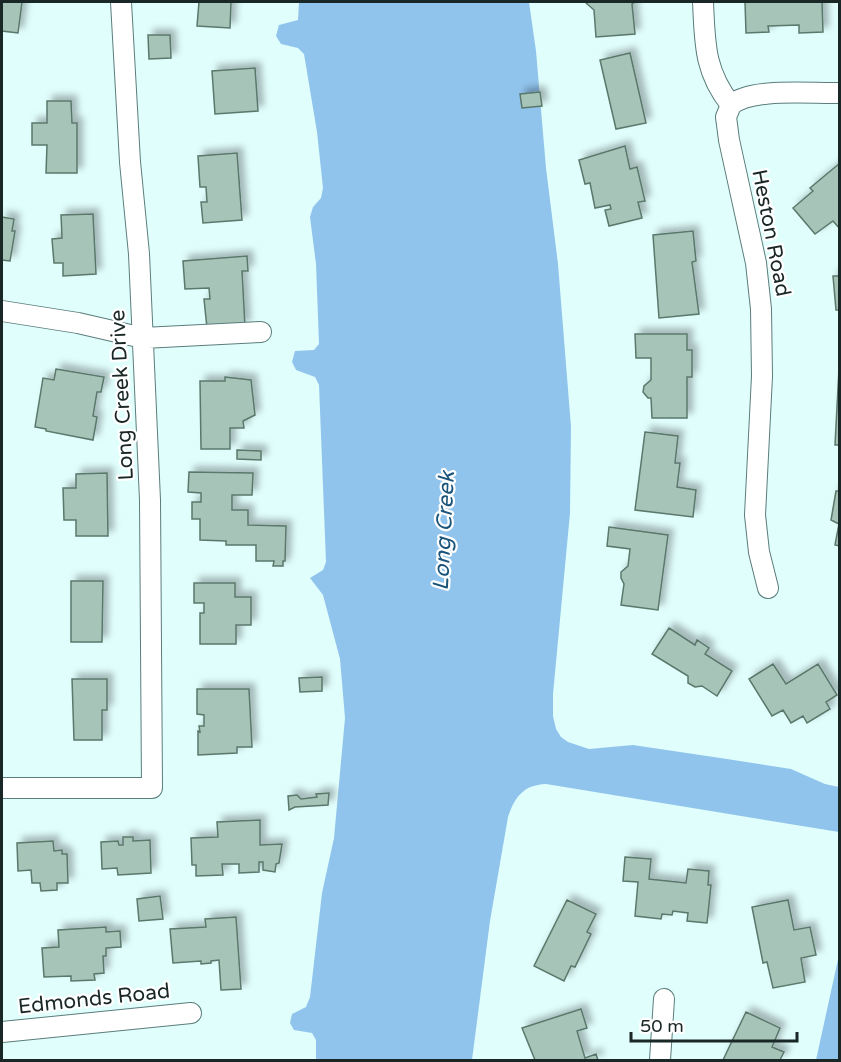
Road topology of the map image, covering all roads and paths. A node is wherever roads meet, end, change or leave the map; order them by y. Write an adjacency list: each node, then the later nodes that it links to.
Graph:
1 (121, 2): 7 (street, Long Creek Drive)
2 (703, 2): 4 (street)
3 (840, 93): 4 (street)
4 (731, 105): 8 (street, Heston Road)
5 (2, 311): 7 (street)
6 (261, 332): 7 (street)
7 (143, 338): 9 (street, Long Creek Drive)
8 (768, 588)
9 (2, 788)
10 (664, 999): 13 (street)
11 (191, 1013): 12 (street, Edmonds Road)
12 (2, 1032)
13 (660, 1060)

